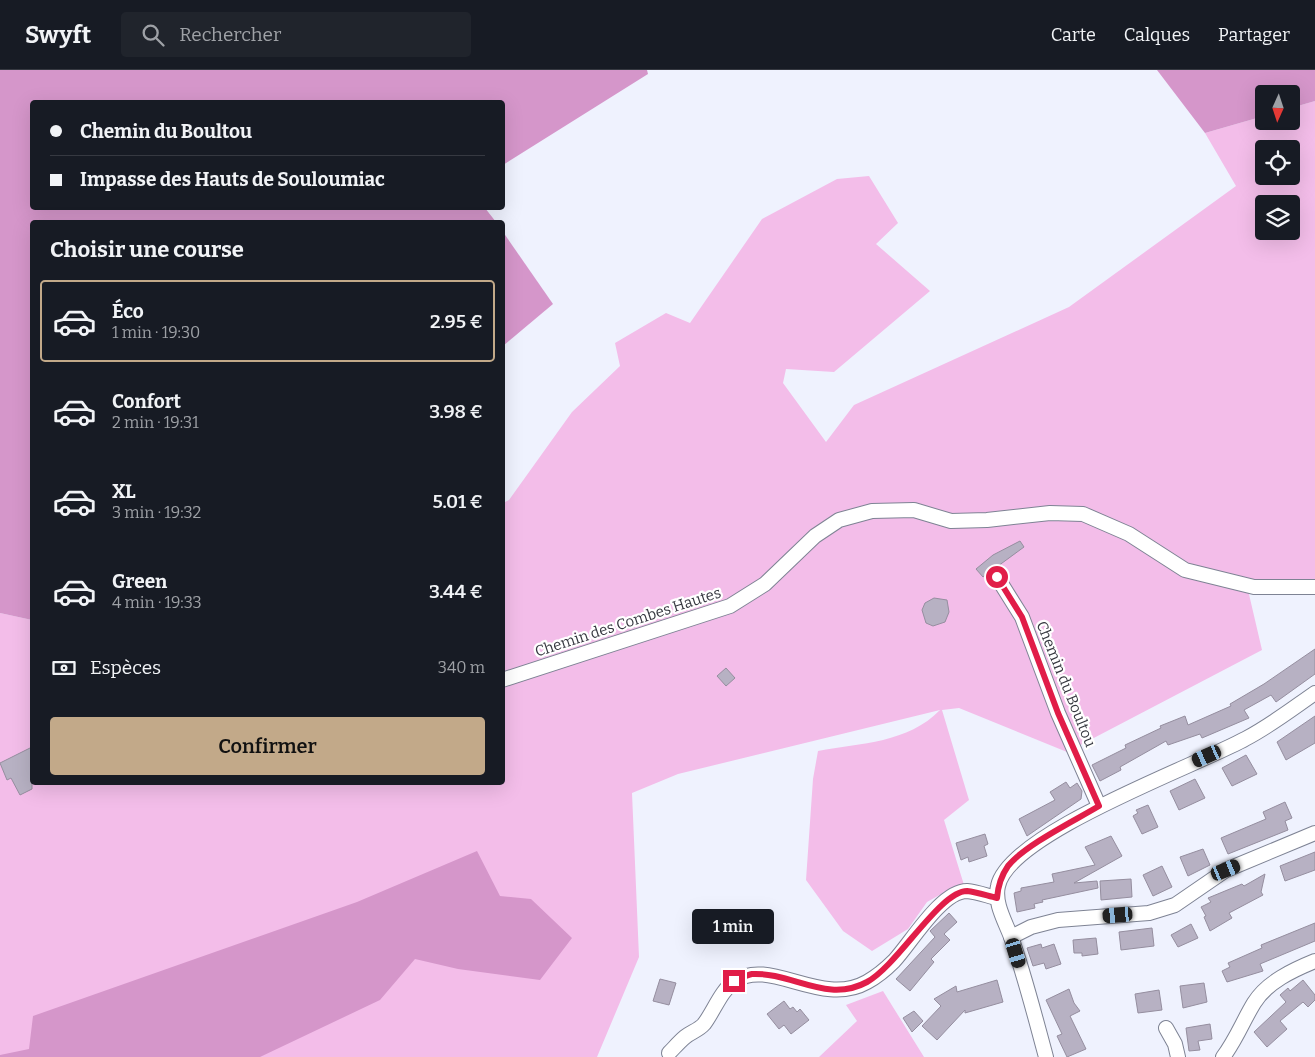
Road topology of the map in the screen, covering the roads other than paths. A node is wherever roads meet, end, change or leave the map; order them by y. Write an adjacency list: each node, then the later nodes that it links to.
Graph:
1 (997, 577): 5 (street, Chemin du Boultou)
2 (1315, 587): 3 (street, Chemin des Combes Hautes)
3 (505, 679)
4 (1315, 693): 5 (street)
5 (1099, 806): 7 (street)
6 (1315, 833): 8 (street)
7 (997, 898): 8 (street); 11 (street)
8 (1011, 937): 12 (street)
9 (1315, 961): 14 (street)
10 (1166, 1028): 13 (street)
11 (669, 1053)
12 (1046, 1057)
13 (1178, 1057)
14 (1223, 1057)

